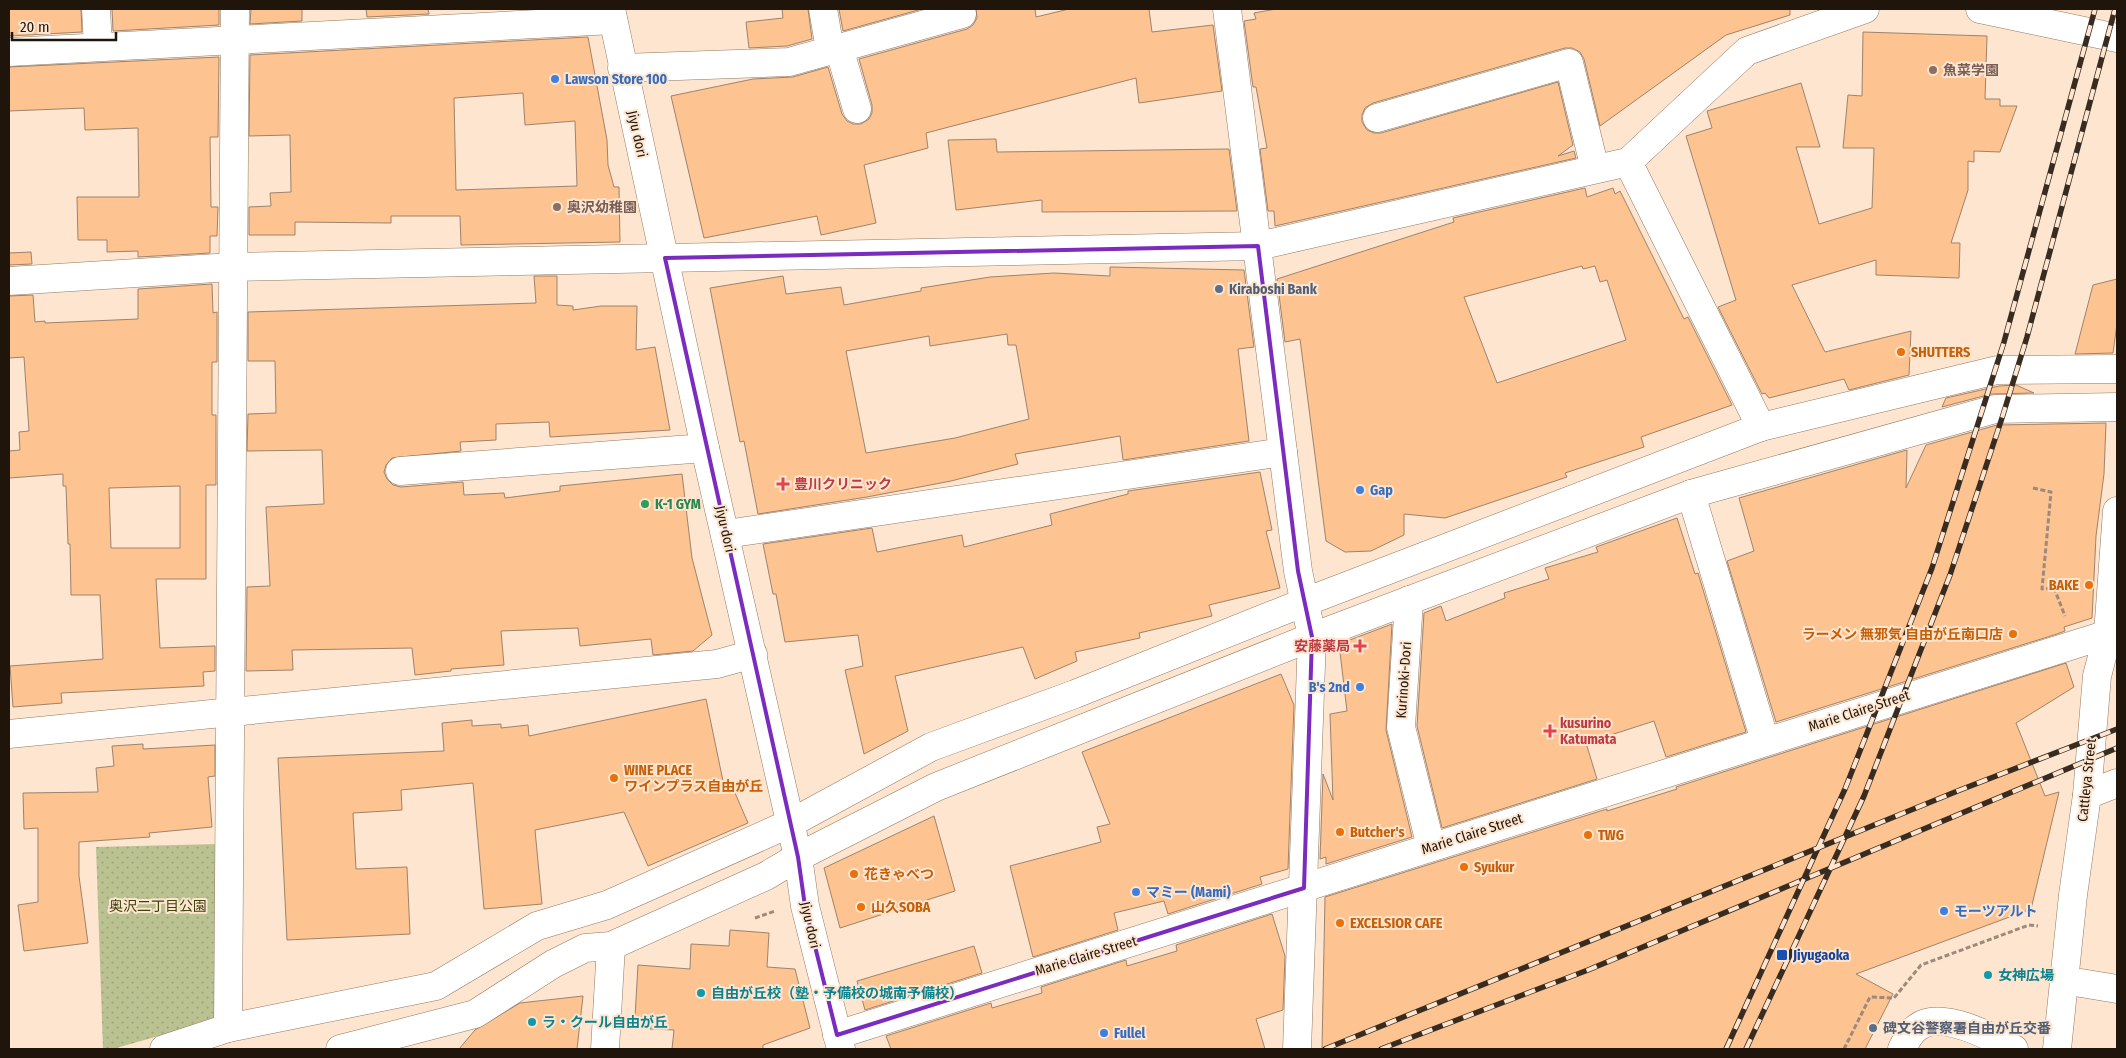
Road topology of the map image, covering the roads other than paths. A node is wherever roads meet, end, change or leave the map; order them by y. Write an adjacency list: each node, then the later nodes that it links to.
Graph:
1 (96, 9): 11 (street)
2 (235, 9): 10 (street)
3 (823, 9): 12 (street)
4 (1228, 9): 19 (street)
5 (1865, 9): 17 (street)
6 (1980, 9): 9 (street)
7 (612, 14): 10 (street); 14 (street, Jiyu dori)
8 (962, 14): 12 (street)
9 (2117, 38)
10 (235, 40): 11 (street); 21 (street)
11 (98, 46): 13 (street)
12 (835, 49): 14 (street); 15 (street)
13 (9, 52)
14 (622, 68): 20 (street, Jiyu dori)
15 (857, 109)
16 (1377, 118): 18 (street)
17 (1628, 162): 18 (street); 25 (street)
18 (1595, 169): 19 (street)
19 (1258, 246): 20 (street); 27 (street)
20 (665, 258): 21 (street); 26 (street, Jiyu dori)
21 (232, 267): 22 (street); 37 (street)
22 (9, 281)
23 (2117, 369): 25 (street)
24 (2117, 407): 29 (street)
25 (1762, 427): 33 (street)
26 (705, 448): 28 (street); 31 (street, Jiyu dori)
27 (1283, 452): 31 (street); 33 (street)
28 (400, 471)
29 (1690, 494): 32 (street); 39 (street)
30 (2117, 511): 34 (street, Cattleya Street)
31 (726, 534): 36 (street, Jiyu dori)
32 (1409, 600): 35 (street); 43 (street, Kurinoki-Dori)
33 (1305, 602): 35 (street); 42 (street)
34 (2108, 634): 39 (street, Marie Claire Street); 41 (street, Cattleya Street)
35 (1312, 637): 44 (street); 45 (street)
36 (753, 654): 37 (street); 42 (street, Jiyu dori)
37 (232, 712): 38 (street); 50 (street)
38 (9, 734)
39 (1765, 741): 43 (street, Marie Claire Street)
40 (2117, 782): 41 (street)
41 (2087, 795): 58 (street, Cattleya Street)
42 (790, 823): 44 (street, Jiyu dori); 49 (street)
43 (1431, 847): 45 (street, Marie Claire Street)
44 (798, 857): 46 (street); 51 (street, Jiyu dori)
45 (1304, 888): 51 (street, Marie Claire Street); 56 (street)
46 (611, 946): 54 (street); 55 (street)
47 (2081, 983): 48 (street)
48 (2117, 989)
49 (331, 1009): 50 (street); 54 (street)
50 (228, 1028): 53 (street)
51 (839, 1042)
52 (2000, 1046): 57 (street)
53 (164, 1049)
54 (339, 1049)
55 (605, 1049)
56 (1297, 1049)
57 (1902, 1049)
58 (2057, 1049)

